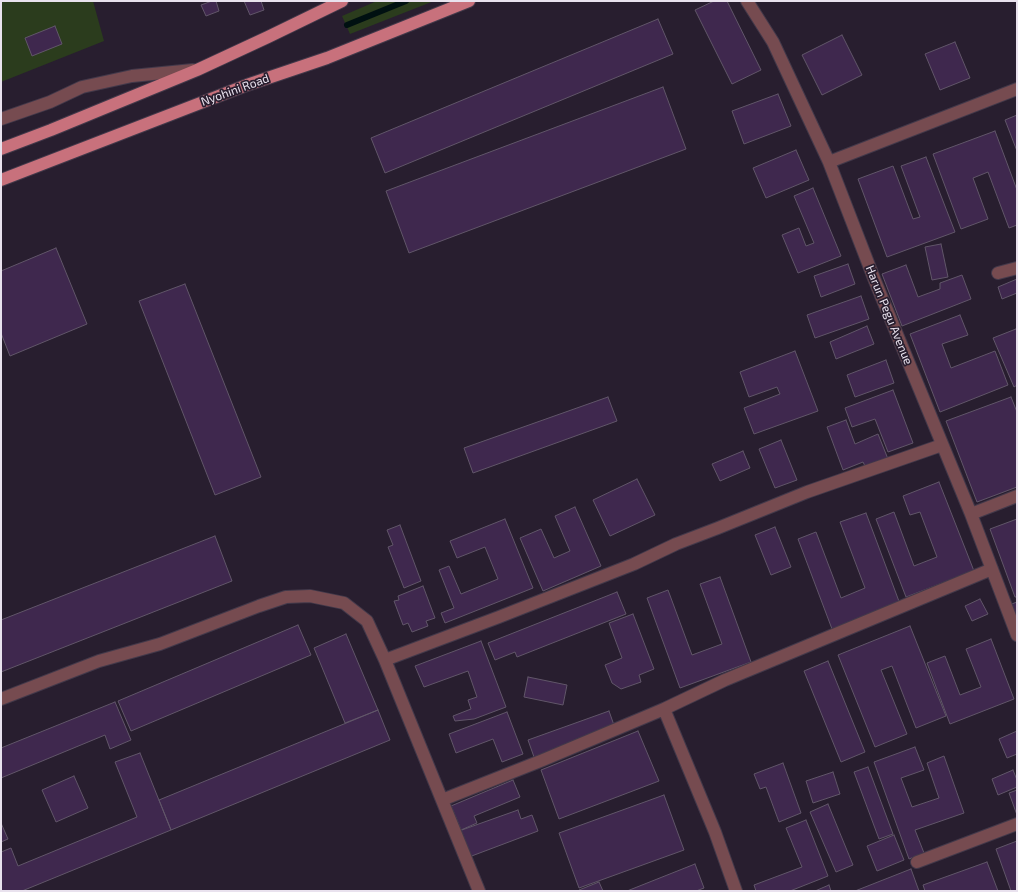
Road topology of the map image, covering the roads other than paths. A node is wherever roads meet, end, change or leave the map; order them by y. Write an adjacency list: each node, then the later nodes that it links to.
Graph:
1 (342, 1): 4 (main road)
2 (469, 1): 9 (main road, Nyohini Road)
3 (747, 1): 8 (street, Harun Pegu Avenue)
4 (197, 70): 6 (street); 7 (main road)
5 (1017, 89): 8 (street)
6 (1, 119)
7 (1, 148)
8 (829, 162): 12 (street, Harun Pegu Avenue)
9 (1, 180)
10 (1017, 268): 11 (street)
11 (998, 273)
12 (942, 445): 14 (street, Harun Pegu Avenue); 17 (street)
13 (1017, 496): 14 (street)
14 (971, 514): 15 (street, Harun Pegu Avenue)
15 (992, 569): 16 (street, Harun Pegu Avenue); 19 (street)
16 (1017, 636)
17 (385, 660): 18 (street); 20 (street)
18 (1, 699)
19 (664, 709): 20 (street); 24 (street)
20 (442, 800): 23 (street)
21 (1017, 824): 22 (street)
22 (917, 862)
23 (479, 891)
24 (736, 891)

